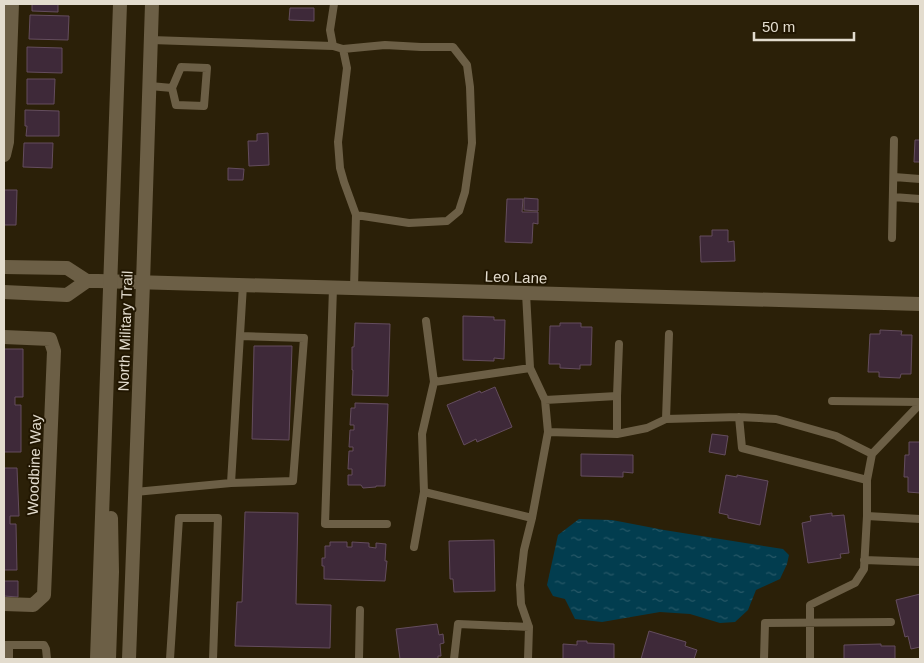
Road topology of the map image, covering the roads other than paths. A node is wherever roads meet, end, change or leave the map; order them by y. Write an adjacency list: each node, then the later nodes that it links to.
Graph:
1 (12, 4): 11 (street)
2 (120, 4): 20 (street, North Military Trail)
3 (152, 4): 5 (street, North Military Trail)
4 (334, 4): 6 (lane)
5 (151, 40): 6 (lane); 8 (street, North Military Trail)
6 (333, 46): 7 (lane)
7 (342, 49): 16 (lane); 16 (lane)
8 (150, 86): 9 (lane); 21 (street, North Military Trail)
9 (172, 88): 9 (lane)
10 (894, 140): 12 (lane)
11 (4, 155)
12 (894, 177): 13 (lane); 14 (lane)
13 (920, 178)
14 (893, 197): 15 (lane); 17 (lane)
15 (920, 199)
16 (356, 214): 24 (lane)
17 (892, 238)
18 (4, 267): 19 (street)
19 (87, 281): 20 (street, Leo Lane); 25 (street)
20 (111, 282): 21 (street, Leo Lane); 44 (street, North Military Trail)
21 (143, 283): 22 (street, Leo Lane); 47 (street, North Military Trail)
22 (243, 285): 23 (street, Leo Lane); 30 (lane)
23 (333, 288): 24 (street, Leo Lane); 52 (lane)
24 (354, 288): 26 (street, Leo Lane)
25 (4, 292)
26 (526, 293): 27 (street, Leo Lane); 33 (lane)
27 (920, 304)
28 (426, 321): 34 (lane)
29 (669, 334): 40 (lane)
30 (240, 336): 46 (lane); 46 (lane)
31 (4, 337): 56 (street, Woodbine Way)
32 (619, 344): 35 (lane)
33 (530, 368): 34 (lane); 36 (lane)
34 (434, 382): 48 (lane)
35 (617, 396): 36 (lane); 42 (lane)
36 (545, 400): 41 (lane)
37 (832, 401): 38 (lane)
38 (920, 403): 43 (lane)
39 (739, 417): 40 (lane); 43 (lane); 45 (lane)
40 (666, 419): 42 (lane)
41 (548, 432): 42 (lane); 50 (lane)
42 (617, 434)
43 (872, 454): 45 (lane)
44 (105, 462): 64 (street, North Military Trail); 65 (street)
45 (867, 480): 49 (lane)
46 (231, 483): 47 (lane)
47 (135, 492): 66 (street, North Military Trail)
48 (424, 492): 50 (lane); 53 (lane)
49 (867, 516): 51 (lane); 54 (lane)
50 (532, 518): 60 (lane)
51 (920, 518)
52 (387, 524)
53 (414, 547)
54 (864, 560): 55 (lane); 58 (lane)
55 (920, 562)
56 (4, 604)
57 (360, 610): 69 (lane)
58 (810, 622): 59 (lane); 72 (lane); 73 (lane)
59 (890, 622)
60 (529, 627): 70 (lane); 71 (lane)
61 (7, 645): 62 (lane); 63 (lane)
62 (9, 659)
63 (47, 659)
64 (97, 659)
65 (109, 659)
66 (129, 659)
67 (170, 659): 68 (lane)
68 (213, 659)
69 (359, 659)
70 (454, 659)
71 (528, 659)
72 (764, 659)
73 (810, 659)

